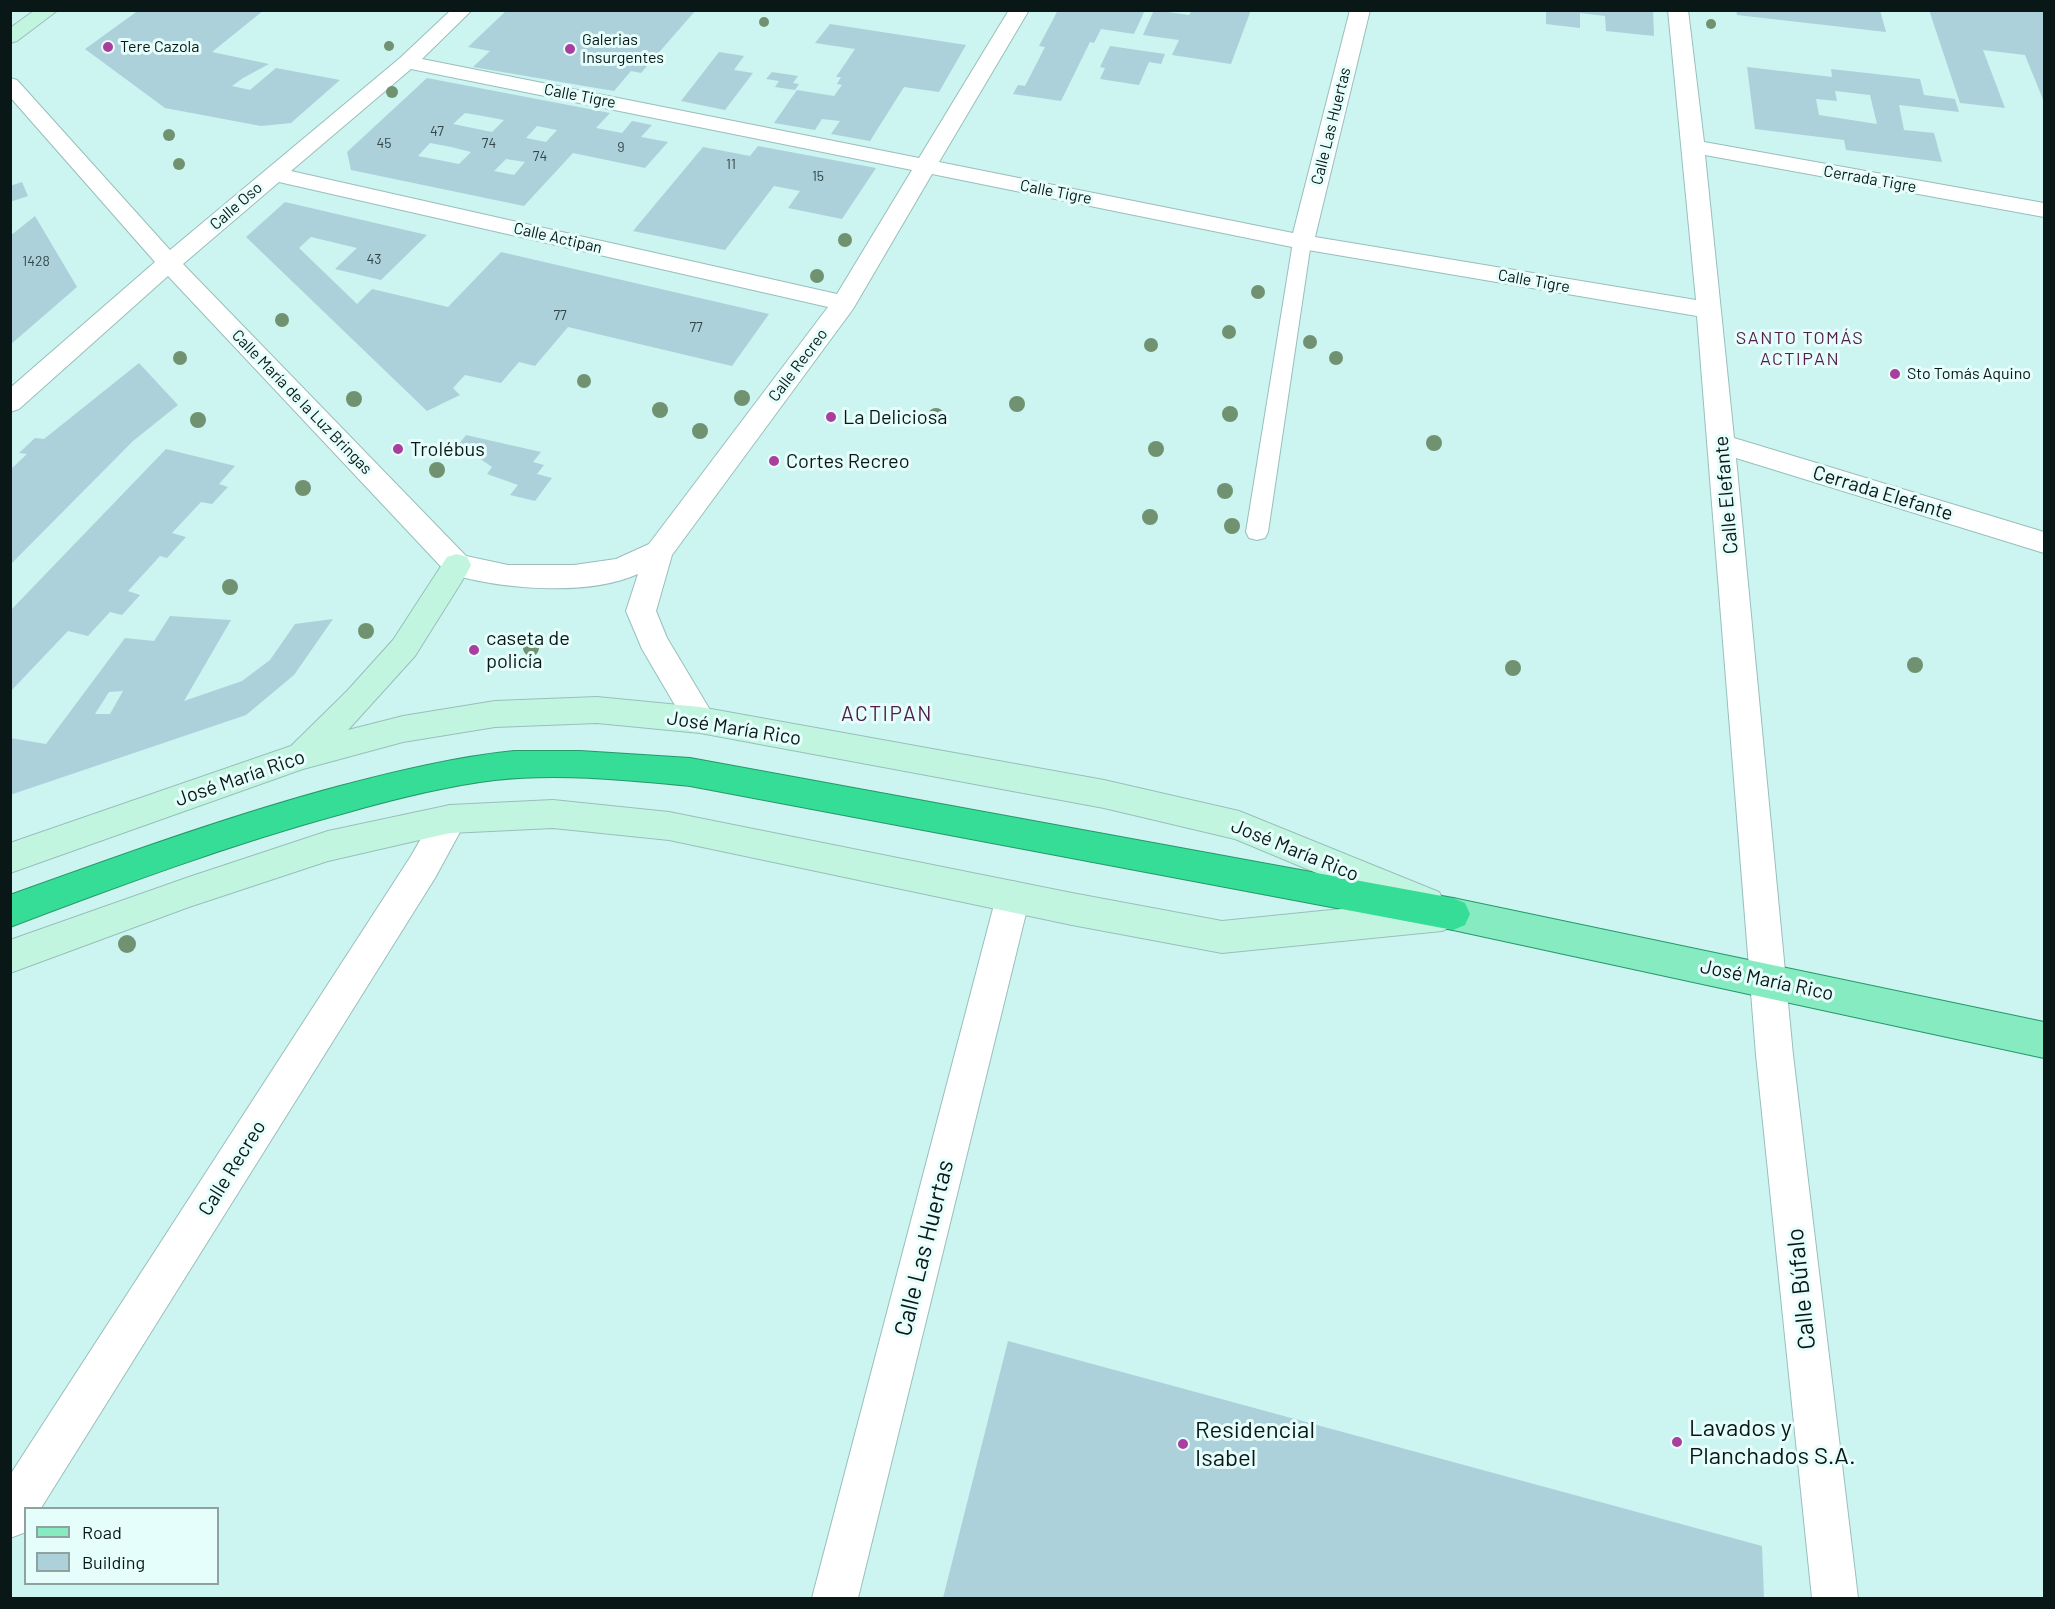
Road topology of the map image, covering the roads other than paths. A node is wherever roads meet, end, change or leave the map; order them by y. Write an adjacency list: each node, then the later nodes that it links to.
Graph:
1 (49, 10): 6 (main road)
2 (463, 10): 7 (street, Calle Oso)
3 (1019, 10): 10 (street, Calle Recreo)
4 (1360, 10): 13 (street, Calle Las Huertas)
5 (1678, 10): 9 (street, Calle Elefante)
6 (10, 37)
7 (407, 62): 10 (street, Calle Tigre); 11 (street, Calle Oso)
8 (10, 84): 14 (street, Calle María de la Luz Bringas)
9 (1695, 147): 12 (street, Cerrada Tigre); 16 (street, Calle Elefante)
10 (926, 166): 13 (street, Calle Tigre); 15 (street, Calle Recreo)
11 (273, 174): 14 (street, Calle Oso); 15 (street, Calle Actipan)
12 (2044, 210)
13 (1302, 242): 16 (street, Calle Tigre); 19 (lane)
14 (169, 263): 17 (street, Calle Oso); 22 (street, Calle María de la Luz Bringas)
15 (844, 303): 21 (street, Calle Recreo)
16 (1708, 310): 18 (street, Calle Elefante)
17 (10, 403)
18 (1722, 444): 20 (street, Cerrada Elefante); 31 (street, Calle Elefante)
19 (1257, 532)
20 (2044, 542)
21 (659, 552): 22 (street); 23 (street, Calle Recreo)
22 (457, 565): 24 (main road)
23 (700, 720): 24 (main road, José María Rico); 29 (main road, José María Rico)
24 (302, 756): 26 (main road, José María Rico)
25 (450, 819): 27 (main road, José María Rico); 30 (main road, José María Rico); 33 (street, Calle Recreo)
26 (10, 858)
27 (1013, 897): 29 (main road, José María Rico); 34 (street, Calle Las Huertas)
28 (10, 911): 29 (highway)
29 (1453, 914): 31 (main road, José María Rico)
30 (10, 957)
31 (1767, 979): 32 (main road, José María Rico); 35 (street, Calle Búfalo)
32 (2044, 1040)
33 (10, 1516)
34 (835, 1599)
35 (1835, 1599)

